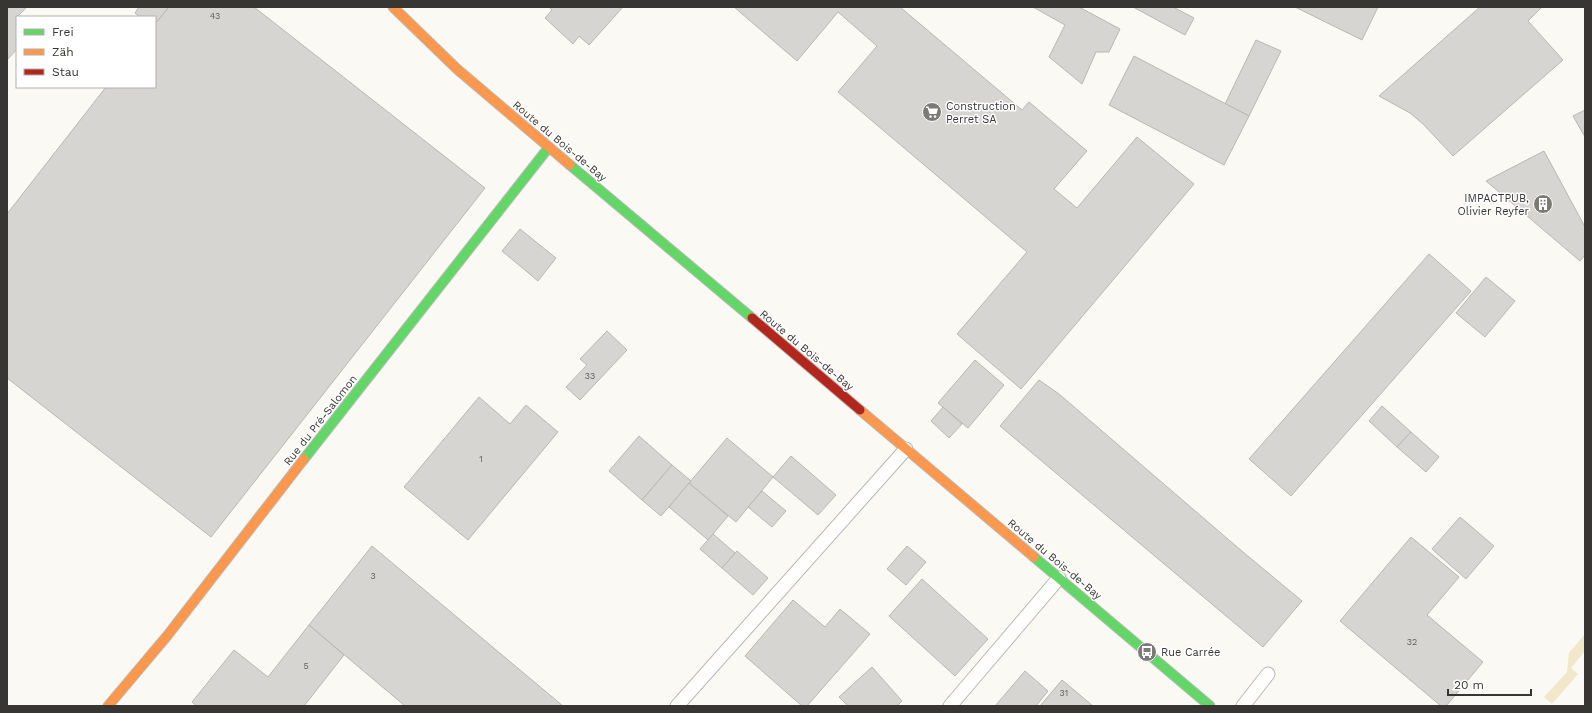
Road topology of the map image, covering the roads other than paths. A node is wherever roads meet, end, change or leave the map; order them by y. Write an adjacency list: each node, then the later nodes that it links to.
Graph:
1 (393, 7): 2 (main road, Route du Bois-de-Bay)
2 (549, 147): 3 (main road, Route du Bois-de-Bay); 6 (main road, Rue du Pré-Salomon)
3 (906, 449): 4 (main road, Route du Bois-de-Bay); 7 (lane)
4 (1059, 578): 8 (lane); 9 (main road, Route du Bois-de-Bay)
5 (1268, 674): 10 (lane)
6 (108, 706)
7 (677, 706)
8 (950, 706)
9 (1210, 706)
10 (1243, 706)

